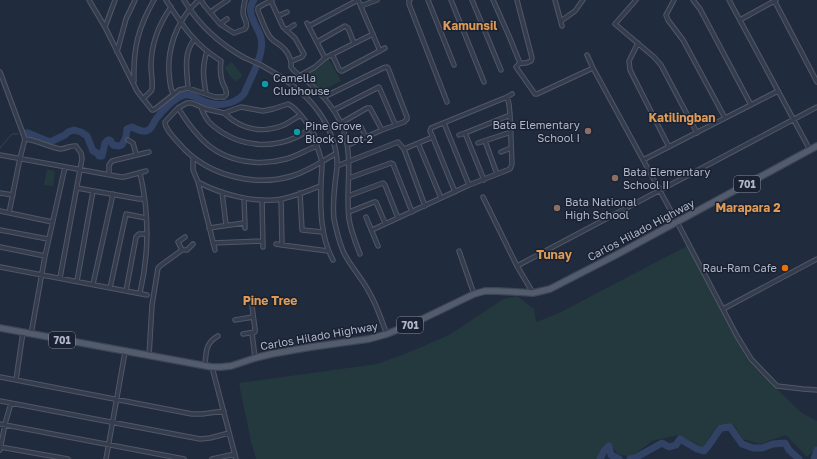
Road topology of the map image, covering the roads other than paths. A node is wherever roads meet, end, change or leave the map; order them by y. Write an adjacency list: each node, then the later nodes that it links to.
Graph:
1 (94, 0): 26 (street)
2 (115, 0): 38 (street)
3 (135, 0): 48 (street)
4 (154, 0): 62 (street)
5 (166, 0): 28 (street)
6 (184, 0): 29 (street)
7 (200, 0): 29 (street); 30 (street)
8 (228, 0): 30 (street)
9 (246, 0): 36 (street)
10 (272, 0): 32 (street); 52 (street)
11 (358, 0): 27 (street); 42 (street)
12 (377, 0): 27 (street)
13 (410, 0): 71 (street)
14 (428, 0): 54 (street)
15 (451, 0): 59 (street)
16 (472, 0): 56 (street)
17 (493, 0): 53 (street)
18 (517, 0): 53 (street)
19 (555, 0): 20 (street)
20 (583, 0)
21 (636, 0): 44 (street)
22 (674, 0): 80 (street)
23 (693, 0): 72 (street)
24 (729, 0): 34 (street)
25 (775, 0): 34 (street); 60 (street)
26 (89, 2): 38 (street)
27 (361, 6): 40 (street)
28 (171, 7): 35 (street); 70 (street)
29 (189, 9): 35 (street); 61 (street)
30 (211, 12): 36 (street)
31 (286, 12): 32 (street)
32 (278, 16): 39 (street)
33 (227, 19): 36 (street)
34 (740, 20): 64 (street)
35 (180, 22): 41 (street); 66 (street)
36 (220, 24)
37 (294, 26): 39 (street)
38 (105, 27): 48 (street)
39 (286, 30): 52 (street)
40 (373, 34): 43 (street); 47 (street)
41 (194, 40): 46 (street); 63 (street)
42 (317, 42): 43 (street); 51 (street)
43 (354, 43): 49 (street)
44 (638, 43): 90 (street); 102 (street)
45 (385, 48): 47 (street)
46 (207, 51): 65 (street); 65 (street)
47 (380, 51): 49 (street)
48 (117, 52): 62 (street)
49 (332, 54): 51 (street)
50 (587, 55): 55 (street)
51 (325, 58): 58 (street)
52 (292, 61): 58 (street)
53 (520, 63): 55 (street)
54 (454, 65)
55 (593, 68): 113 (street)
56 (501, 70)
57 (0, 72): 94 (street)
58 (301, 75): 61 (street); 68 (street)
59 (484, 82)
60 (817, 82)
61 (290, 83): 109 (street)
62 (134, 84): 70 (street)
63 (188, 88): 65 (street); 66 (street)
64 (778, 91): 72 (street); 81 (street)
65 (206, 93)
66 (173, 94): 70 (street)
67 (512, 94): 69 (street)
68 (324, 97): 76 (street); 84 (street)
69 (507, 97): 79 (street); 83 (street)
70 (143, 98)
71 (447, 102)
72 (751, 105): 80 (street)
73 (817, 107): 81 (street)
74 (178, 108): 75 (street); 100 (street); 111 (street)
75 (201, 108): 77 (street); 86 (street)
76 (334, 110): 82 (street); 84 (street)
77 (224, 113): 78 (street); 78 (street)
78 (301, 115): 86 (street)
79 (510, 115): 88 (street); 89 (street)
80 (725, 118): 90 (street)
81 (794, 120): 105 (street); 129 (street)
82 (341, 123): 87 (street); 99 (street)
83 (444, 123): 93 (street); 127 (street)
84 (395, 124): 87 (street)
85 (361, 127): 92 (street)
86 (310, 128): 100 (street)
87 (382, 130): 92 (street)
88 (510, 132): 96 (street); 103 (street)
89 (465, 133): 91 (street); 124 (street)
90 (697, 133): 102 (street)
91 (459, 135)
92 (366, 136): 99 (street)
93 (432, 138): 97 (street); 132 (street)
94 (25, 139): 112 (street); 118 (street)
95 (128, 140): 108 (street)
96 (485, 141): 98 (street); 122 (street)
97 (418, 143): 104 (street); 140 (street)
98 (478, 143)
99 (348, 145): 115 (street)
100 (317, 146): 114 (street)
101 (817, 146): 105 (main road, Carlos Hilado Highway / 701)
102 (669, 147): 113 (street)
103 (511, 148): 107 (street); 122 (street)
104 (404, 149): 115 (street); 144 (street)
105 (810, 150): 153 (main road, Carlos Hilado Highway / 701)
106 (148, 152): 108 (street)
107 (501, 152)
108 (136, 154): 121 (street)
109 (336, 154): 114 (street); 116 (street)
110 (0, 155): 112 (street)
111 (193, 157): 114 (street); 125 (street)
112 (20, 158): 117 (street); 136 (street)
113 (643, 160): 129 (street)
114 (322, 162): 126 (street)
115 (349, 162): 116 (street); 123 (street)
116 (337, 166): 202 (street)
117 (65, 167): 118 (street); 152 (street)
118 (80, 170): 121 (street); 128 (street)
119 (146, 172): 120 (street)
120 (140, 173): 121 (street); 141 (street)
121 (108, 174)
122 (497, 174): 124 (street)
123 (349, 178): 137 (street); 147 (street)
124 (484, 180): 127 (street)
125 (198, 182): 131 (street); 157 (street)
126 (320, 186): 133 (street); 161 (street)
127 (469, 186): 132 (street)
128 (77, 188): 130 (street); 184 (street)
129 (659, 190): 153 (street); 182 (street)
130 (93, 191): 135 (street); 185 (street)
131 (222, 192): 139 (street); 156 (street)
132 (455, 192): 140 (street)
133 (300, 193): 142 (street); 161 (street)
134 (0, 194): 136 (street)
135 (113, 194): 141 (street); 186 (street)
136 (13, 195): 148 (street)
137 (348, 196): 146 (street); 151 (street)
138 (484, 197): 182 (street)
139 (244, 198): 143 (street); 155 (street)
140 (441, 198): 144 (street)
141 (144, 199): 150 (street)
142 (281, 199): 143 (street); 169 (street)
143 (262, 200): 165 (street)
144 (425, 206): 147 (street)
145 (0, 211): 148 (street)
146 (349, 212): 154 (street); 177 (street)
147 (412, 212): 151 (street)
148 (9, 213): 152 (street)
149 (366, 217): 160 (street)
150 (146, 218): 162 (street); 187 (street)
151 (398, 218): 154 (street)
152 (52, 222): 164 (street)
153 (677, 222): 190 (main road, Carlos Hilado Highway / 701); 194 (street)
154 (385, 223): 160 (street)
155 (244, 224): 156 (street); 158 (street)
156 (226, 225): 157 (street)
157 (209, 228): 166 (street)
158 (245, 228)
159 (0, 230): 164 (street)
160 (372, 230): 171 (street)
161 (322, 232): 175 (street)
162 (147, 234): 188 (street); 189 (street)
163 (186, 237): 173 (street)
164 (48, 240): 178 (street)
165 (263, 241): 166 (street); 170 (street)
166 (213, 243): 174 (street)
167 (193, 244): 173 (street)
168 (276, 244): 169 (street)
169 (282, 245): 175 (street)
170 (263, 246)
171 (378, 246)
172 (0, 248): 178 (street)
173 (182, 250): 205 (street)
174 (215, 250)
175 (328, 251): 180 (street)
176 (459, 251): 191 (street)
177 (360, 254)
178 (44, 256): 183 (street)
179 (817, 259): 194 (street)
180 (333, 260)
181 (0, 266): 183 (street)
182 (517, 266): 190 (street)
183 (41, 275): 184 (street); 200 (street)
184 (60, 278): 185 (street)
185 (77, 281): 186 (street)
186 (93, 284): 187 (street)
187 (110, 288): 188 (street)
188 (126, 291): 189 (street)
189 (140, 293): 192 (street)
190 (533, 293): 191 (main road, Carlos Hilado Highway / 701)
191 (474, 294): 202 (main road, Carlos Hilado Highway / 701)
192 (147, 295)
193 (254, 299): 195 (street)
194 (723, 309): 211 (street)
195 (253, 317): 196 (street); 199 (street)
196 (235, 320)
197 (0, 328): 198 (main road, Carlos Hilado Highway / 701)
198 (23, 332): 200 (main road, Carlos Hilado Highway / 701); 210 (street)
199 (252, 332): 201 (street); 206 (street)
200 (31, 334): 204 (main road, Carlos Hilado Highway / 701)
201 (243, 334)
202 (386, 334): 206 (main road, Carlos Hilado Highway / 701)
203 (218, 336): 207 (street)
204 (125, 352): 205 (main road, Carlos Hilado Highway / 701); 212 (street)
205 (150, 356): 207 (main road, Carlos Hilado Highway / 701)
206 (255, 358): 208 (main road, Carlos Hilado Highway / 701)
207 (205, 366): 208 (main road, Carlos Hilado Highway / 701)
208 (212, 367): 215 (street)
209 (0, 377): 210 (street)
210 (16, 380): 212 (street)
211 (817, 390)
212 (116, 399): 215 (street); 216 (street)
213 (0, 401): 214 (street)
214 (11, 403): 216 (street); 218 (street)
215 (224, 411): 219 (street)
216 (112, 422): 219 (street); 220 (street)
217 (0, 424): 218 (street)
218 (5, 424): 220 (street); 221 (street)
219 (229, 433): 222 (street)
220 (108, 444): 224 (street); 225 (street)
221 (0, 448): 223 (street)
222 (235, 454): 226 (street); 227 (street)
223 (68, 459)
224 (106, 459)
225 (184, 459)
226 (212, 459)
227 (236, 459)

